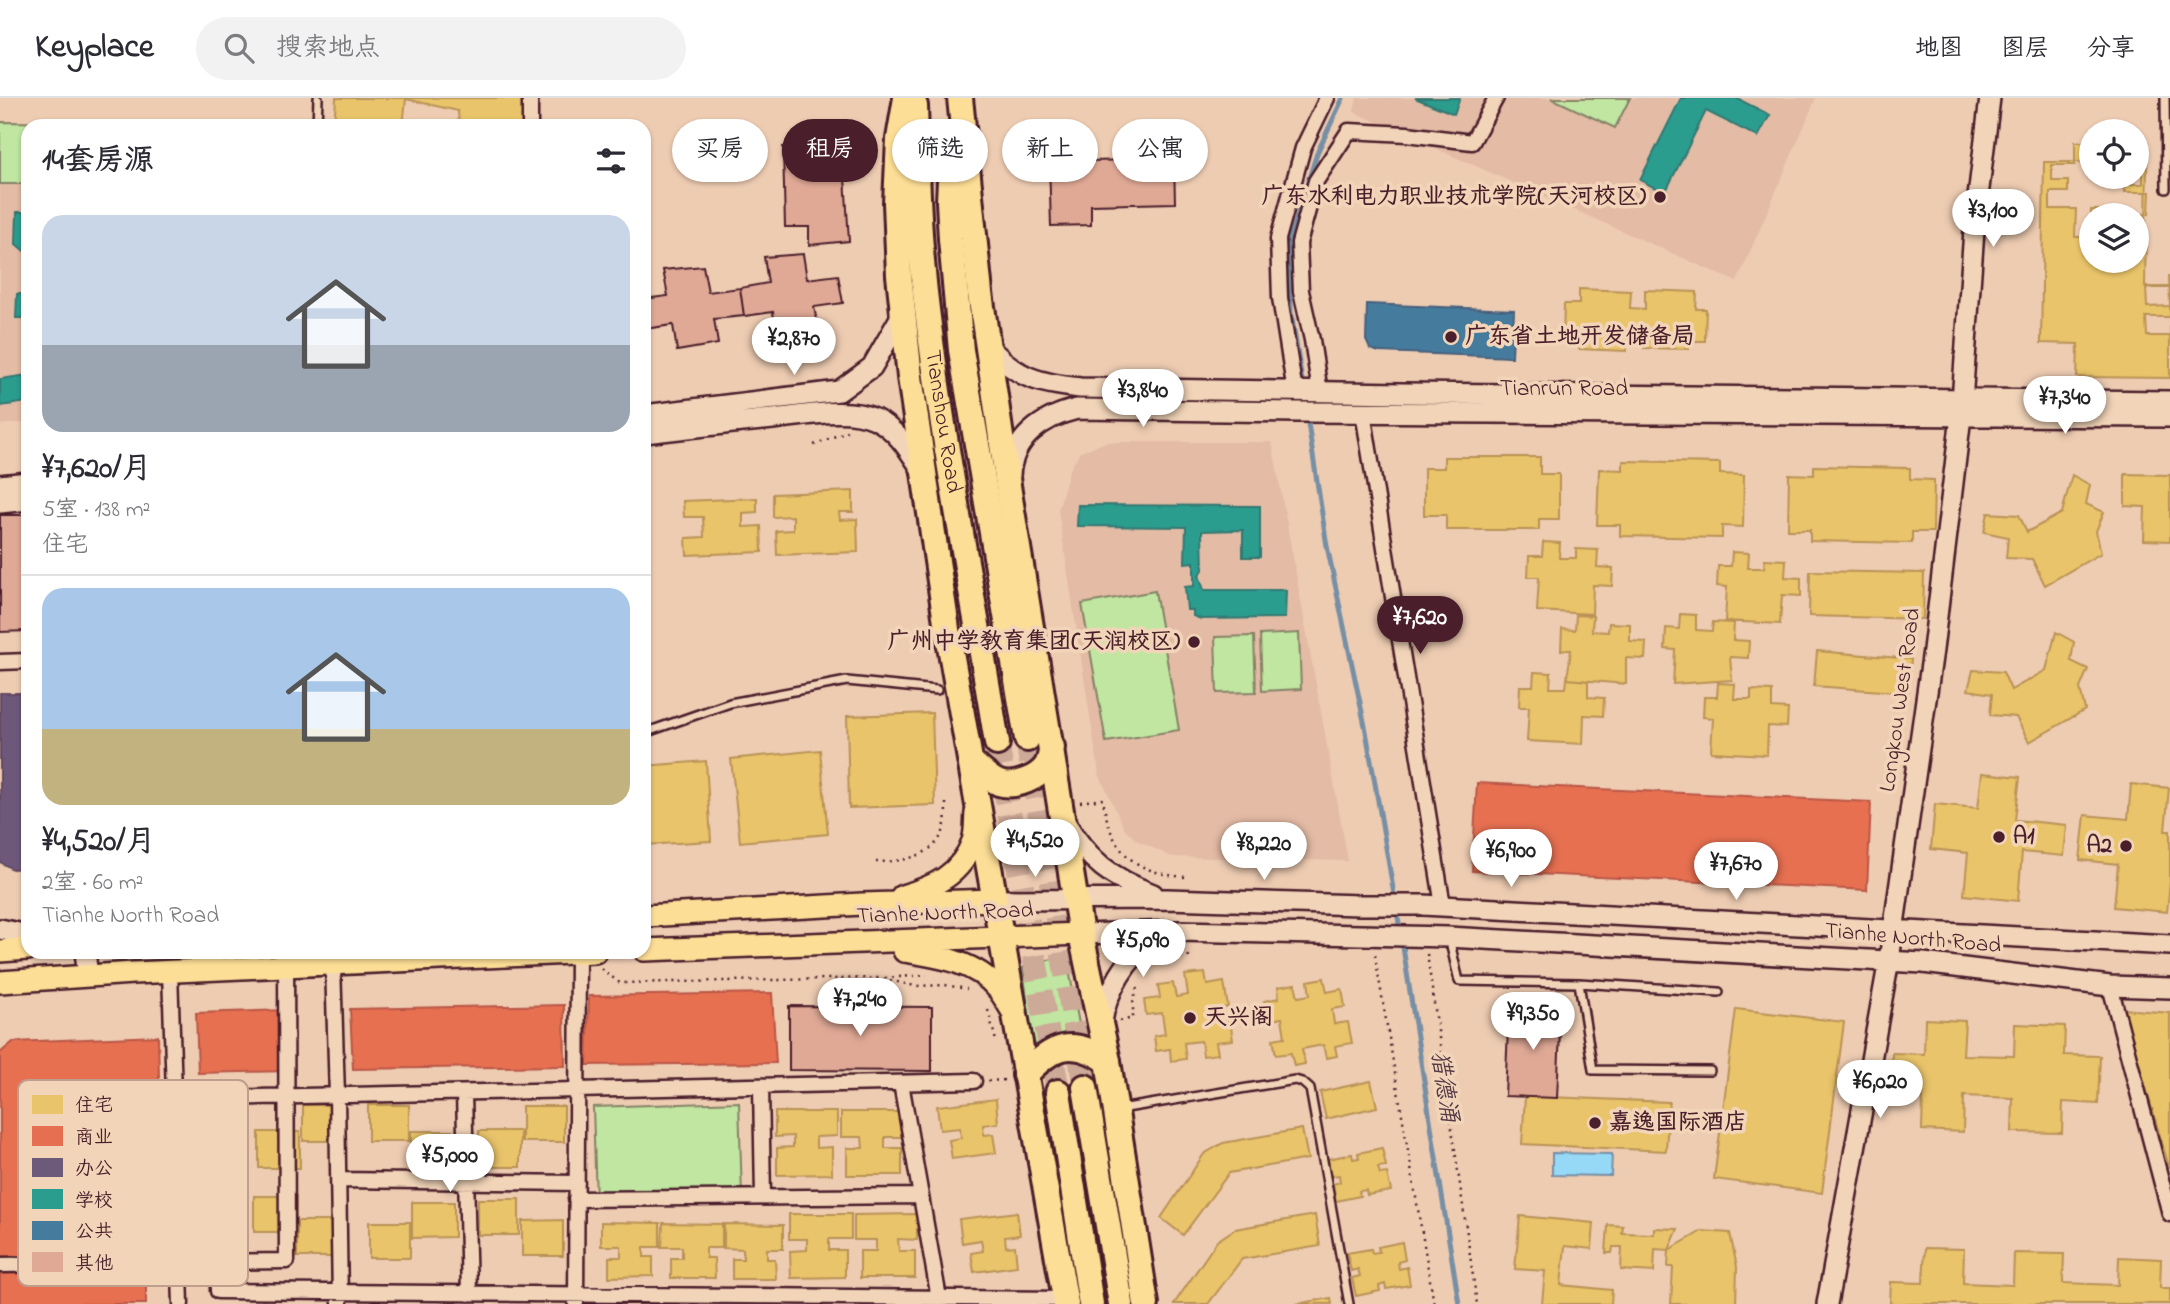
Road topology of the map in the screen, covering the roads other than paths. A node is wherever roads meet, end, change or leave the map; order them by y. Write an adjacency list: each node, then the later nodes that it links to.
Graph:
1 (318, 98): 11 (lane)
2 (530, 98): 12 (street)
3 (906, 98): 14 (highway)
4 (915, 98): 34 (highway, Tianshou Road)
5 (954, 98): 33 (highway, Tianshou Road)
6 (961, 98): 15 (highway)
7 (1327, 98): 16 (street)
8 (1496, 98): 16 (street)
9 (1990, 98): 18 (street, Longkou West Road)
10 (2165, 98): 13 (lane)
11 (317, 119)
12 (530, 119)
13 (2166, 188)
14 (899, 275): 20 (street); 23 (highway)
15 (988, 345): 16 (street, Tianrun Road); 26 (highway)
16 (1309, 392): 18 (street, Tianrun Road)
17 (2170, 401): 18 (street, Tianrun Road)
18 (1962, 406): 19 (street, Tianrun Road); 21 (street, Tianrun Road); 46 (street, Longkou West Road)
19 (1363, 412): 26 (street, Tianrun Road); 42 (street)
20 (651, 414)
21 (2170, 417)
22 (651, 432): 23 (street)
23 (926, 476): 36 (highway)
24 (21, 483): 25 (street)
25 (0, 485)
26 (1009, 492): 35 (highway)
27 (21, 501): 28 (street)
28 (0, 503)
29 (21, 661): 30 (street)
30 (0, 662)
31 (937, 690): 32 (lane)
32 (651, 731)
33 (1027, 739)
34 (997, 743)
35 (1052, 747): 36 (highway); 37 (highway)
36 (972, 763): 40 (highway); 41 (main road)
37 (1063, 820): 38 (highway); 39 (street)
38 (1076, 898): 39 (street, Tianhe North Road); 40 (street, Tianhe North Road); 48 (highway)
39 (1167, 899): 42 (street, Tianhe North Road, bridge)
40 (996, 900): 41 (main road, Tianhe North Road); 50 (highway)
41 (862, 904): 43 (main road, Tianhe North Road)
42 (1444, 906): 46 (street, Tianhe North Road)
43 (651, 916)
44 (0, 929): 47 (street)
45 (1178, 932): 48 (street, Tianhe North Road); 49 (street, Tianhe North Road); 70 (street)
46 (1892, 932): 52 (street, Tianhe North Road); 60 (street, Longkou West Road)
47 (21, 934)
48 (1082, 934): 50 (main road, Tianhe North Road); 70 (highway)
49 (1448, 937): 60 (street, Tianhe North Road); 64 (lane)
50 (1003, 938): 51 (main road, Tianhe North Road); 69 (highway)
51 (856, 944): 54 (main road, Tianhe North Road); 69 (main road)
52 (2170, 946)
53 (21, 950): 55 (main road)
54 (651, 950)
55 (0, 951)
56 (86, 959): 63 (street)
57 (286, 959): 93 (street)
58 (444, 959): 61 (main road)
59 (578, 959): 79 (street)
60 (1889, 960): 66 (street, Tianhe North Road); 109 (street, Longkou West Road)
61 (333, 964): 62 (main road); 82 (street)
62 (170, 972): 63 (main road); 74 (street)
63 (88, 976): 65 (main road)
64 (1579, 983): 68 (lane); 72 (lane)
65 (0, 984)
66 (2110, 986): 67 (street, Tianhe North Road); 88 (street)
67 (2170, 988)
68 (1719, 992)
69 (1015, 1016): 73 (highway)
70 (1102, 1024): 71 (highway)
71 (1108, 1061): 73 (highway); 84 (highway)
72 (1710, 1071)
73 (1016, 1078): 103 (highway)
74 (174, 1080)
75 (974, 1081): 76 (street)
76 (901, 1083): 77 (street); 89 (street)
77 (761, 1086): 79 (street); 90 (street)
78 (1085, 1087): 106 (highway)
79 (577, 1090): 81 (street); 87 (street)
80 (1058, 1092): 105 (highway)
81 (464, 1093): 82 (street); 86 (street)
82 (337, 1096): 83 (street); 85 (street)
83 (248, 1097)
84 (1116, 1110): 107 (highway); 108 (lane)
85 (339, 1180): 86 (street); 99 (street)
86 (467, 1182): 87 (street); 98 (street)
87 (576, 1183): 91 (street)
88 (2166, 1188): 92 (street)
89 (921, 1196): 90 (street); 102 (street)
90 (763, 1197): 91 (street)
91 (576, 1199): 100 (street)
92 (2170, 1214)
93 (248, 1262)
94 (0, 1265): 95 (street)
95 (18, 1265)
96 (181, 1286): 104 (street)
97 (218, 1286): 99 (street)
98 (469, 1294): 99 (street); 100 (street)
99 (340, 1298)
100 (576, 1300): 101 (street)
101 (789, 1300): 102 (street)
102 (940, 1301): 103 (street)
103 (1065, 1302)
104 (181, 1304)
105 (1091, 1304)
106 (1121, 1304)
107 (1146, 1304)
108 (1349, 1304)
109 (1827, 1304)

